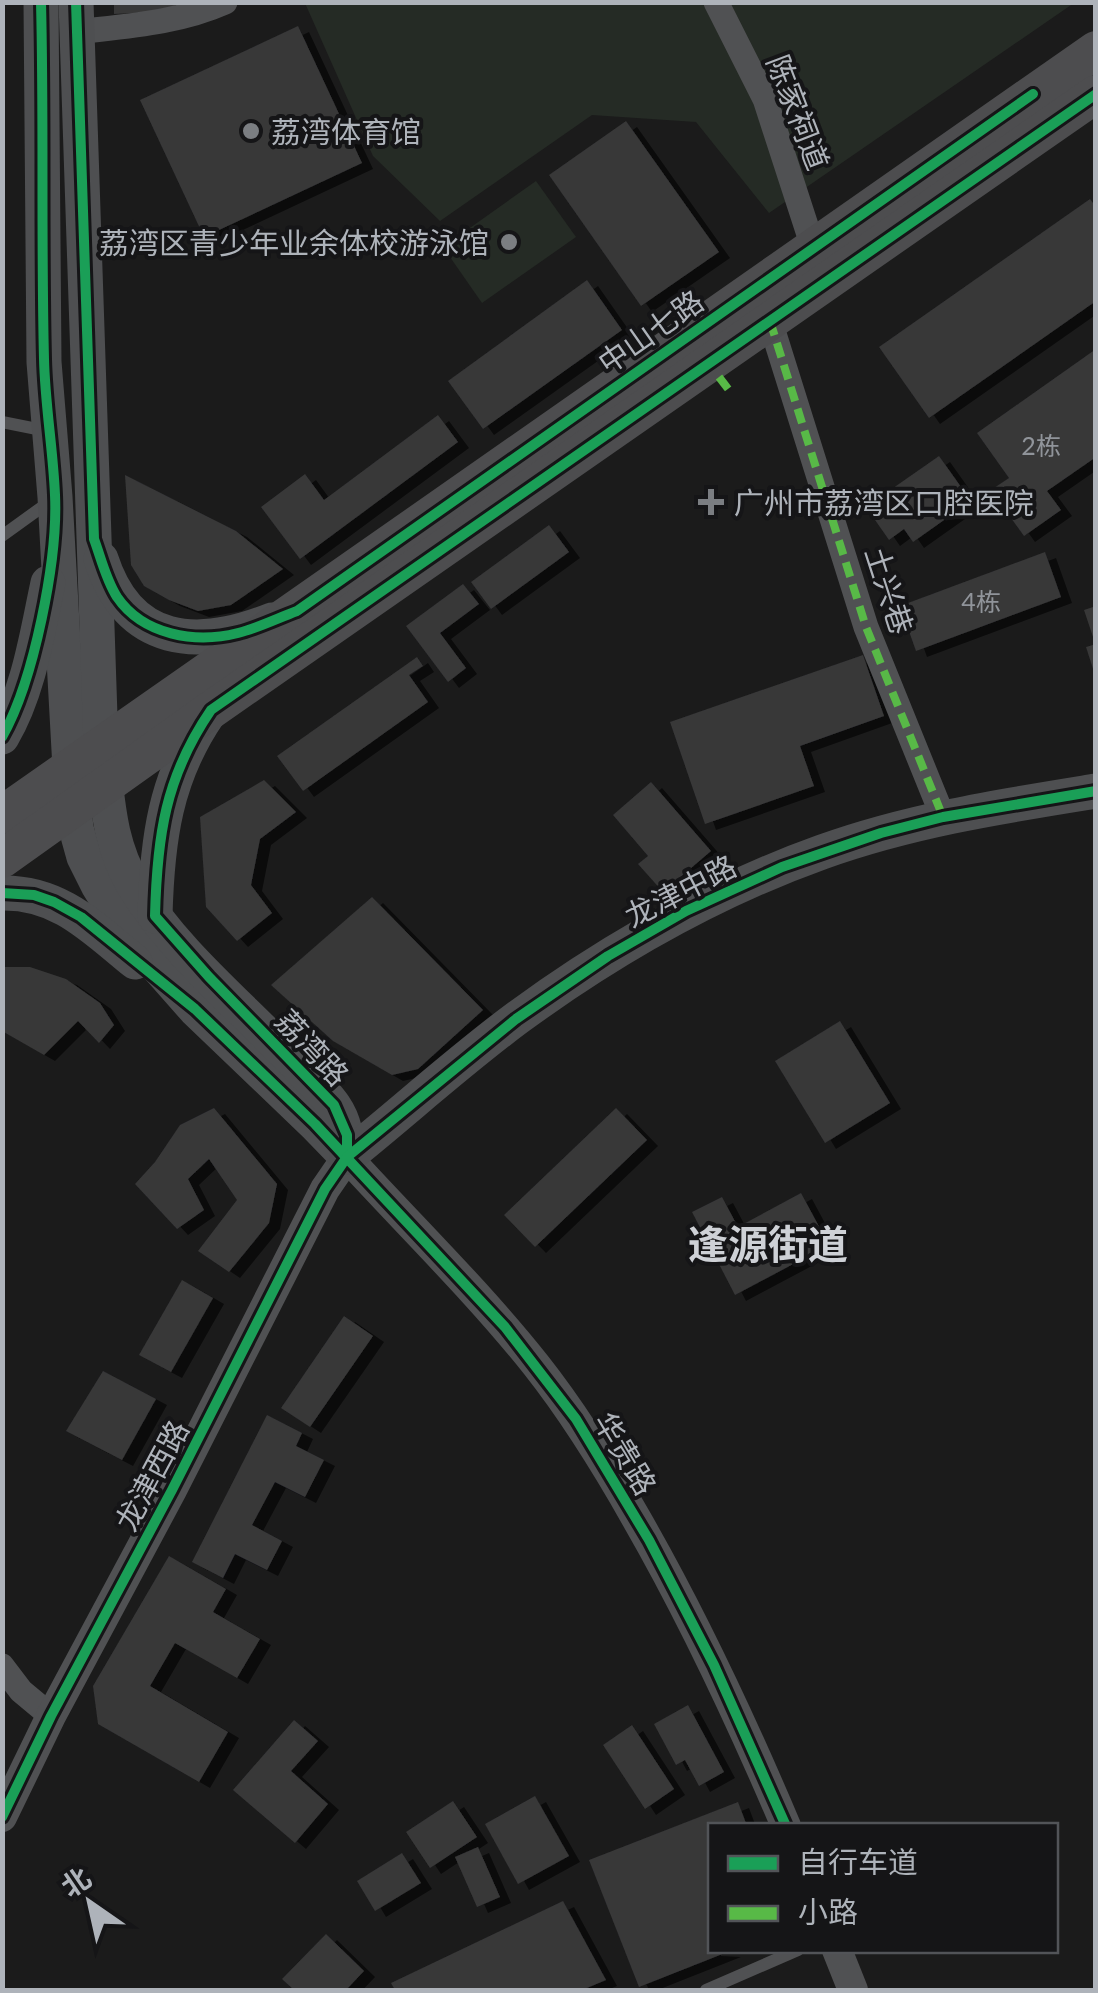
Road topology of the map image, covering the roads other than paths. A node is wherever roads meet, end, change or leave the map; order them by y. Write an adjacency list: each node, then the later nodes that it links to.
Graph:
1 (41, 2): 10 (main road, 荔湾路)
2 (225, 2): 4 (street)
3 (716, 2): 7 (street, 陈家祠道)
4 (76, 17): 13 (main road, 荔湾路)
5 (1096, 50): 7 (main road, 中山七路)
6 (1096, 94): 8 (main road, 中山七路)
7 (813, 248): 14 (main road, 中山七路)
8 (770, 321): 15 (main road, 中山七路); 23 (street, 土兴巷)
9 (2, 422): 10 (lane)
10 (50, 432): 11 (main road, 荔湾路)
11 (55, 497): 12 (lane); 16 (main road); 18 (main road, 荔湾路)
12 (2, 536)
13 (94, 539): 14 (main road); 17 (main road, 荔湾路)
14 (297, 610): 17 (main road, 中山七路)
15 (211, 710): 19 (main road, 中山七路); 26 (main road)
16 (5, 727)
17 (101, 746): 18 (main road, 中山七路); 19 (main road, 荔湾路)
18 (70, 768): 21 (main road, 荔湾路); 22 (main road, 中山七路)
19 (106, 784): 21 (main road, 中山七路); 26 (main road, 荔湾路)
20 (1096, 791): 23 (main road, 龙津中路)
21 (73, 808): 24 (main road, 中山七路); 27 (main road, 荔湾路)
22 (2, 815)
23 (944, 817): 28 (main road, 龙津中路)
24 (2, 859)
25 (2, 892): 27 (main road)
26 (154, 916): 28 (main road, 荔湾路)
27 (195, 1009): 28 (main road, 荔湾路)
28 (347, 1158): 30 (street, 龙津西路); 32 (street, 华贵路)
29 (2, 1666): 30 (street)
30 (52, 1716): 31 (street, 龙津西路)
31 (2, 1817)
32 (785, 1823)
33 (791, 1953): 35 (lane)
34 (838, 1953): 36 (street)
35 (706, 1990)
36 (853, 1990)

